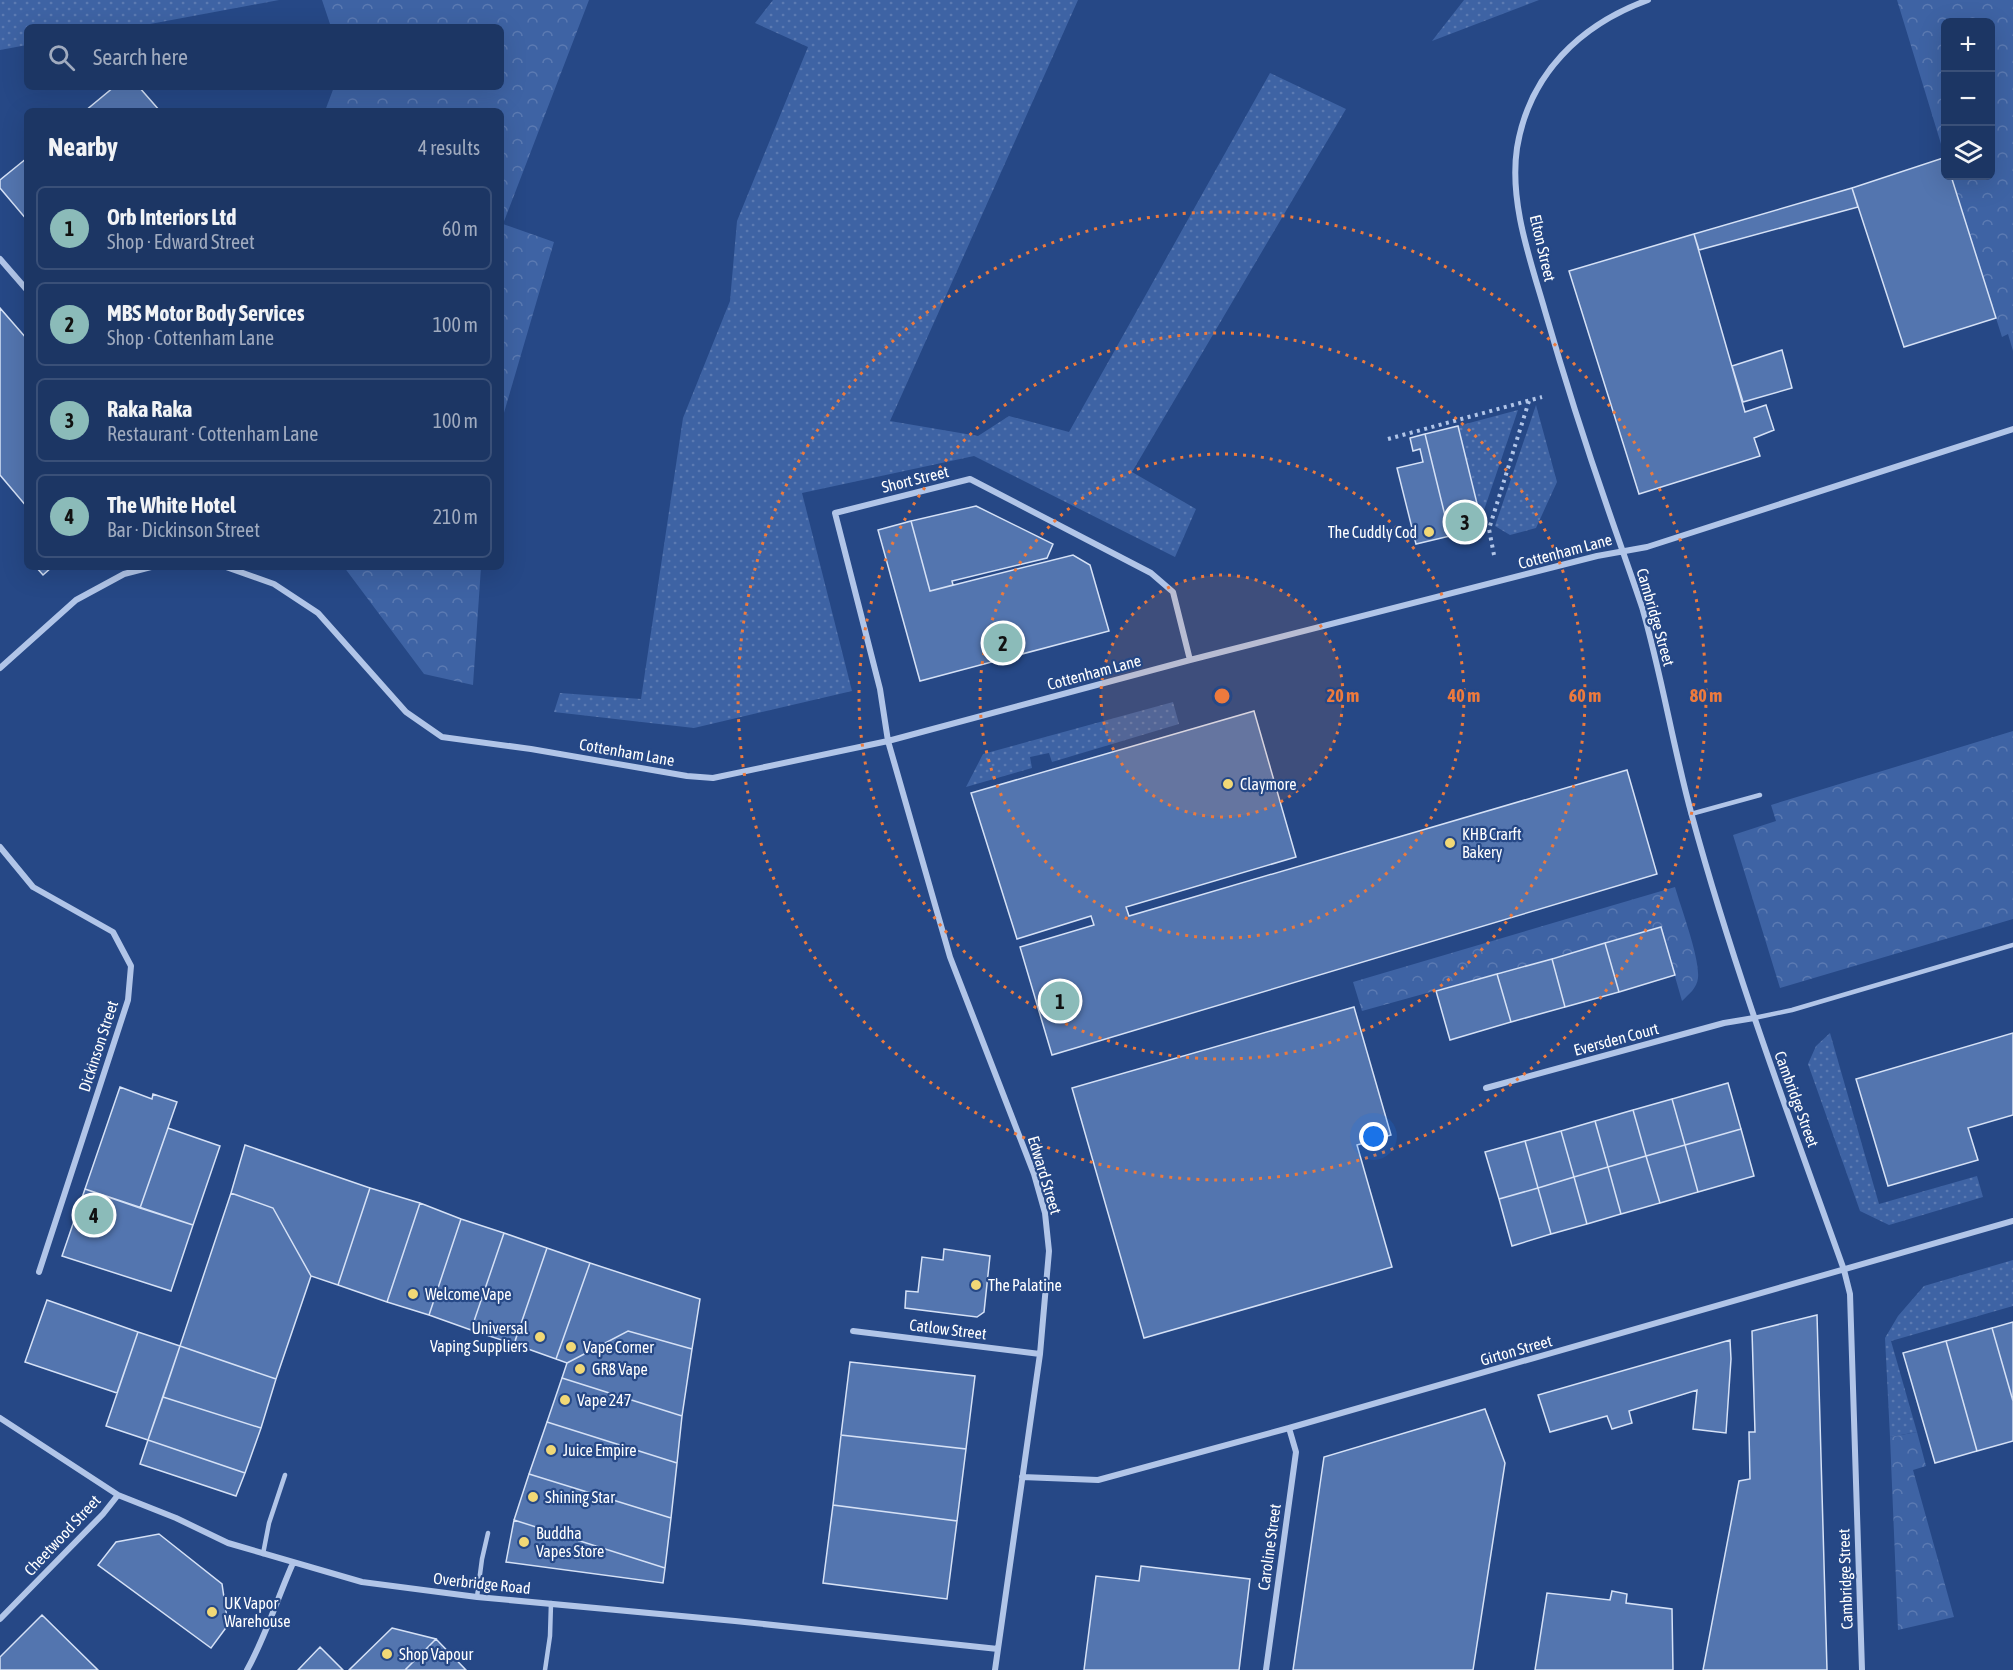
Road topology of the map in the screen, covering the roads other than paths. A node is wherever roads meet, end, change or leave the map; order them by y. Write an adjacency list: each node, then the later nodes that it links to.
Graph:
1 (1648, 0): 5 (street, Elton Street)
2 (0, 259): 3 (street)
3 (24, 287)
4 (2013, 429): 5 (street, Cottenham Lane)
5 (1622, 550): 8 (street, Cottenham Lane); 12 (street, Cambridge Street)
6 (139, 570): 9 (street)
7 (234, 570): 10 (street, Cottenham Lane)
8 (1190, 660): 10 (street, Cottenham Lane); 10 (street, Short Street)
9 (0, 668)
10 (888, 741): 21 (street, Edward Street)
11 (1760, 795): 12 (lane)
12 (1691, 814): 15 (street, Cambridge Street)
13 (0, 847): 19 (street, Dickinson Street)
14 (2013, 945): 15 (lane)
15 (1754, 1018): 16 (street, Eversden Court); 18 (street, Cambridge Street)
16 (1486, 1088)
17 (2013, 1221): 18 (street, Girton Street)
18 (1844, 1270): 23 (street, Girton Street); 38 (street, Cambridge Street)
19 (39, 1272)
20 (853, 1331): 21 (street, Catlow Street)
21 (1040, 1354): 25 (street, Edward Street)
22 (0, 1418): 26 (street, Overbridge Road)
23 (1289, 1428): 25 (street, Girton Street); 37 (street, Caroline Street)
24 (285, 1474): 28 (lane)
25 (1022, 1476): 33 (street, Edward Street)
26 (118, 1495): 28 (street, Overbridge Road); 32 (street, Cheetwood Street)
27 (488, 1533): 30 (lane)
28 (264, 1554): 29 (street, Overbridge Road)
29 (293, 1563): 30 (street, Overbridge Road); 34 (street)
30 (477, 1597): 31 (street, Overbridge Road)
31 (551, 1603): 33 (street, Overbridge Road); 35 (lane)
32 (0, 1619)
33 (998, 1649): 36 (street, Edward Street)
34 (247, 1670)
35 (545, 1670)
36 (995, 1670)
37 (1266, 1670)
38 (1862, 1670)

